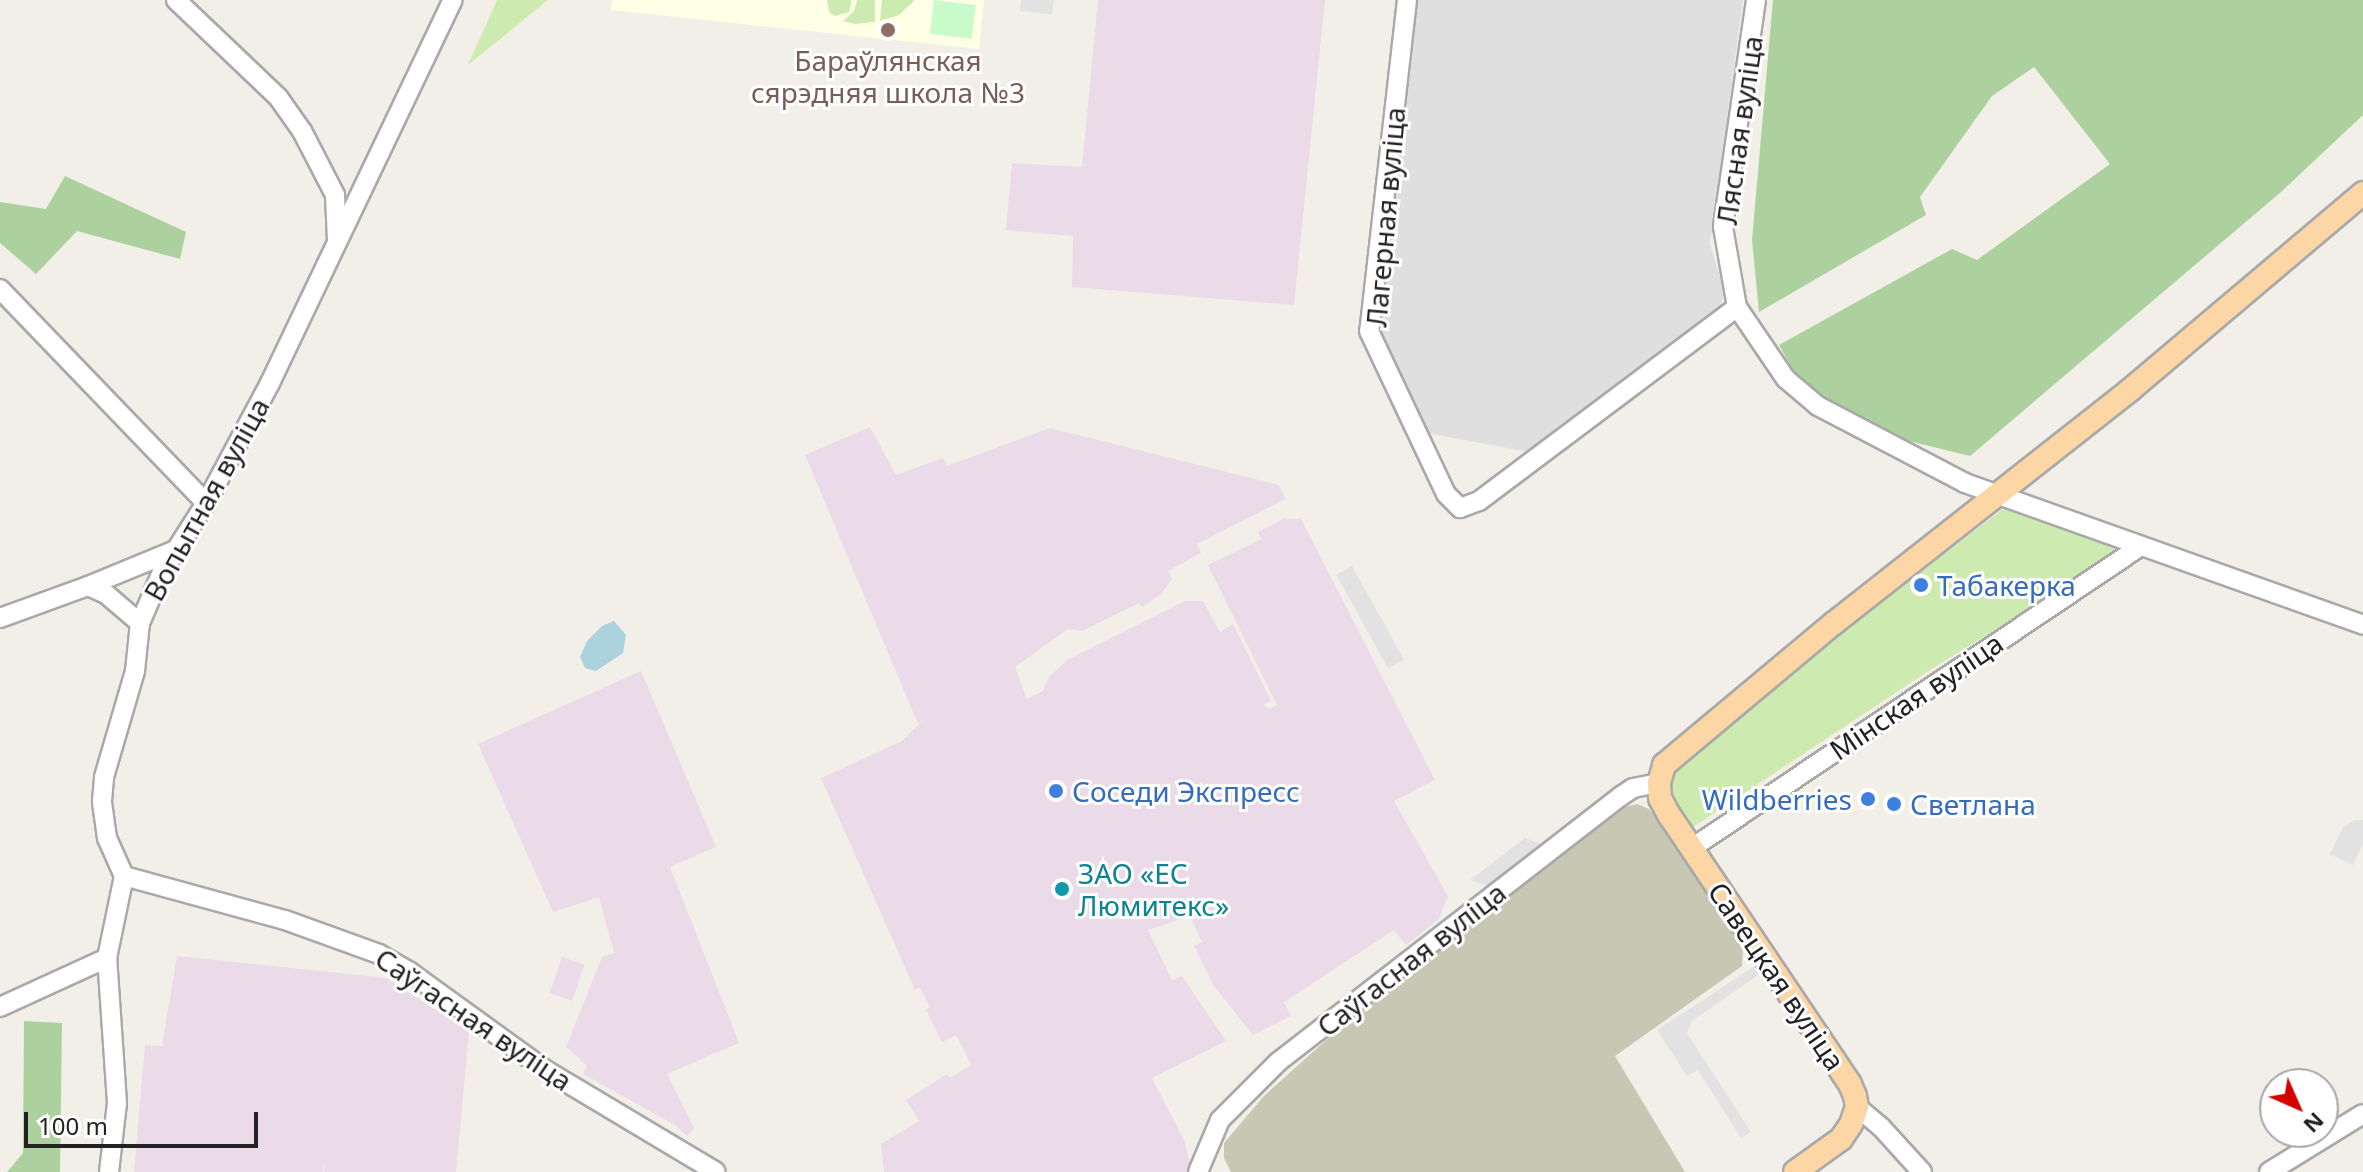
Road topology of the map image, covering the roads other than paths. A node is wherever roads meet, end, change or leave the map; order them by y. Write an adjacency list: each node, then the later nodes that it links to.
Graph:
1 (176, 0): 6 (street)
2 (453, 0): 6 (street, Вопытная вуліца)
3 (1407, 0): 8 (street, Лагерная вуліца)
4 (1756, 0): 8 (street, Лясная вуліца)
5 (2363, 193): 9 (main road)
6 (337, 250): 10 (street, Вопытная вуліца)
7 (0, 289): 10 (street)
8 (1737, 307): 9 (street)
9 (1998, 495): 11 (street); 17 (main road)
10 (206, 503): 12 (street, Вопытная вуліца)
11 (2141, 546): 16 (street); 18 (street, Мінская вуліца)
12 (179, 549): 13 (street); 15 (street, Вопытная вуліца)
13 (88, 586): 14 (street); 15 (street)
14 (0, 618)
15 (140, 623): 19 (street, Вопытная вуліца)
16 (2363, 625)
17 (1661, 774): 18 (main road, Савецкая вуліца); 26 (street, Саўгасная вуліца)
18 (1692, 848): 22 (main road, Савецкая вуліца)
19 (124, 876): 20 (street); 25 (street, Саўгасная вуліца)
20 (107, 958): 21 (street); 24 (street)
21 (0, 1007)
22 (1857, 1107): 27 (main road); 28 (street, Савецкая вуліца)
23 (2363, 1114): 29 (street)
24 (109, 1172)
25 (716, 1172)
26 (1198, 1172)
27 (1795, 1172)
28 (1922, 1172)
29 (2269, 1172)

